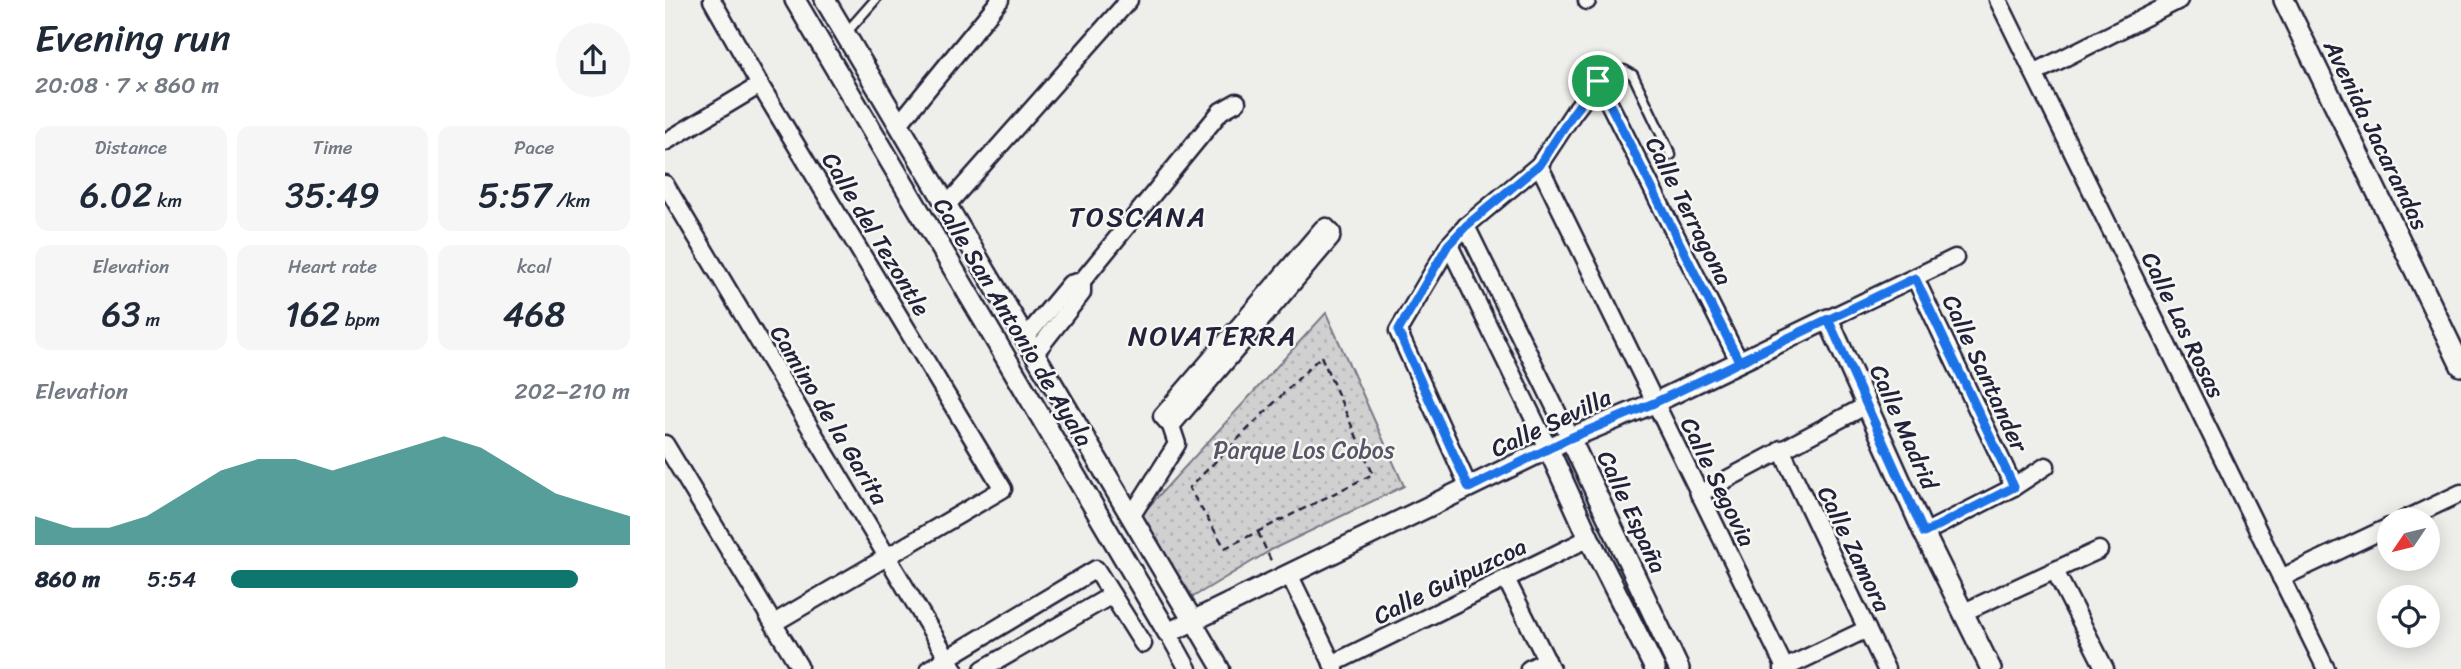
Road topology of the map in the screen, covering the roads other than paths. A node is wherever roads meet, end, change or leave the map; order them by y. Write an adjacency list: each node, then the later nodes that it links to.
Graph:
1 (712, 0): 15 (street, Calle del Tezontle)
2 (795, 0): 13 (street, Calle San Antonio de Ayala)
3 (825, 0): 10 (street)
4 (876, 0): 10 (lane)
5 (1000, 0): 17 (street)
6 (1129, 0): 22 (street)
7 (1998, 0): 12 (street, Calle Las Rosas)
8 (2179, 0): 12 (street)
9 (2284, 0): 31 (street, Avenida Jacarandas)
10 (845, 34): 11 (street)
11 (864, 65): 13 (street); 17 (street)
12 (2034, 73): 54 (street, Calle Las Rosas)
13 (840, 78): 33 (street, Calle San Antonio de Ayala)
14 (1598, 81): 19 (lane); 20 (street); 30 (street, Calle Terragona)
15 (760, 85): 18 (street); 51 (street, Calle del Tezontle)
16 (1237, 102): 29 (street)
17 (899, 124): 22 (street)
18 (665, 142)
19 (1671, 155)
20 (1539, 165): 23 (street); 34 (street, Calle Segovia)
21 (665, 184): 51 (street, Camino de la Garita)
22 (947, 205): 29 (street)
23 (1466, 226): 24 (street); 36 (street, Calle España)
24 (1448, 245): 39 (street, Calle España); 42 (street)
25 (1955, 258): 26 (street, Calle Sevilla)
26 (1915, 278): 28 (street, Calle Sevilla); 41 (street, Calle Santander)
27 (1262, 309): 27 (street); 46 (street)
28 (1828, 319): 30 (street, Calle Sevilla); 35 (street, Calle Madrid)
29 (1030, 345): 32 (street)
30 (1739, 361): 34 (street, Calle Sevilla)
31 (2461, 366)
32 (1055, 386): 33 (street); 46 (street)
33 (1030, 400): 61 (street, Calle San Antonio de Ayala)
34 (1654, 403): 36 (street, Calle Sevilla); 44 (street, Calle Segovia)
35 (1867, 405): 38 (street); 47 (street, Calle Madrid)
36 (1570, 438): 39 (street, Calle Sevilla); 73 (street, Calle España)
37 (665, 444): 59 (street)
38 (1781, 449): 44 (street); 60 (street, Calle Zamora)
39 (1549, 450): 42 (street, Calle Sevilla); 49 (street, Calle España)
40 (2046, 466): 41 (street)
41 (2014, 487): 47 (street)
42 (1469, 488): 53 (street, Calle Sevilla)
43 (2461, 493): 45 (street)
44 (1699, 494): 74 (street, Calle Segovia)
45 (2429, 508)
46 (1132, 515): 58 (street)
47 (1924, 533): 57 (street, Calle Madrid)
48 (2377, 533): 54 (street)
49 (1589, 538): 55 (street, Calle Guipuzcoa); 72 (street, Calle España)
50 (2099, 550): 52 (street)
51 (887, 557): 59 (street); 63 (street, Camino de la Garita)
52 (2055, 571): 57 (street); 77 (street)
53 (1284, 576): 58 (street, Calle Sevilla); 66 (street)
54 (2281, 578): 78 (street, Calle Las Rosas)
55 (1506, 579): 64 (street); 66 (street, Calle Guipuzcoa)
56 (1112, 595): 62 (street); 63 (street); 68 (street)
57 (1964, 612): 76 (street, Calle Madrid)
58 (1193, 621): 61 (street, Calle Sevilla); 70 (street)
59 (773, 623): 65 (street)
60 (1867, 629): 74 (street); 75 (street, Calle Zamora)
61 (1168, 634): 69 (street, Calle San Antonio de Ayala)
62 (1143, 643)
63 (950, 663): 67 (street)
64 (1549, 665): 71 (street)
65 (799, 666)
66 (1333, 666)
67 (929, 669)
68 (983, 669)
69 (1188, 669)
70 (1221, 669)
71 (1529, 669)
72 (1655, 669)
73 (1679, 669)
74 (1784, 669)
75 (1886, 669)
76 (1991, 669)
77 (2105, 669)
78 (2326, 669)

